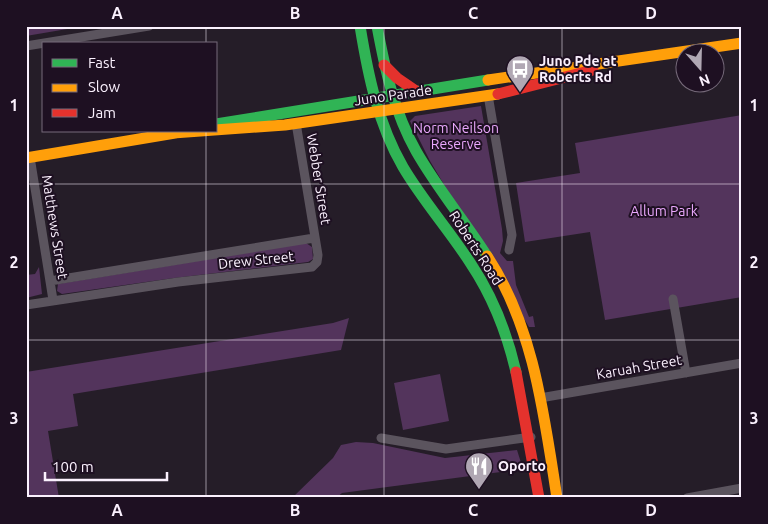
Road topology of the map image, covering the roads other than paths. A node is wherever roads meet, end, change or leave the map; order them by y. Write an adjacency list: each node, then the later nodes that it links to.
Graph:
1 (149, 26): 4 (street)
2 (360, 26): 13 (main road, Roberts Road)
3 (378, 26): 9 (main road, Roberts Road)
4 (51, 42)
5 (42, 43): 7 (street)
6 (742, 43): 8 (main road, Juno Parade)
7 (26, 46)
8 (613, 63): 10 (main road, Juno Parade); 12 (main road, Juno Parade)
9 (384, 65): 10 (main road); 11 (main road, Roberts Road)
10 (416, 91): 11 (main road, Juno Parade)
11 (391, 95): 13 (main road, Juno Parade); 14 (main road, Roberts Road)
12 (488, 95): 14 (main road, Juno Parade); 21 (street, Roberts Road)
13 (374, 98): 15 (main road, Roberts Road); 17 (main road, Juno Parade)
14 (397, 111): 15 (main road, Juno Parade); 28 (main road, Roberts Road)
15 (378, 113): 16 (main road, Juno Parade); 30 (main road, Roberts Road)
16 (296, 123): 18 (main road, Juno Parade); 20 (street, Webber Street)
17 (218, 124)
18 (178, 132): 19 (main road, Juno Parade)
19 (28, 158): 22 (street, Matthews Street)
20 (314, 238): 22 (street, Drew Street); 24 (street, Drew Street)
21 (509, 250)
22 (50, 281): 24 (street, Matthews Street)
23 (673, 299): 27 (street)
24 (53, 300): 25 (street, Drew Street)
25 (26, 305)
26 (742, 363): 27 (street, Karuah Street)
27 (686, 373): 28 (street, Karuah Street)
28 (540, 398): 29 (main road, Roberts Road)
29 (546, 434): 30 (street); 34 (main road, Roberts Road)
30 (528, 437): 31 (street); 33 (main road, Roberts Road)
31 (381, 438)
32 (742, 488): 35 (street)
33 (539, 498)
34 (557, 498)
35 (686, 498)

